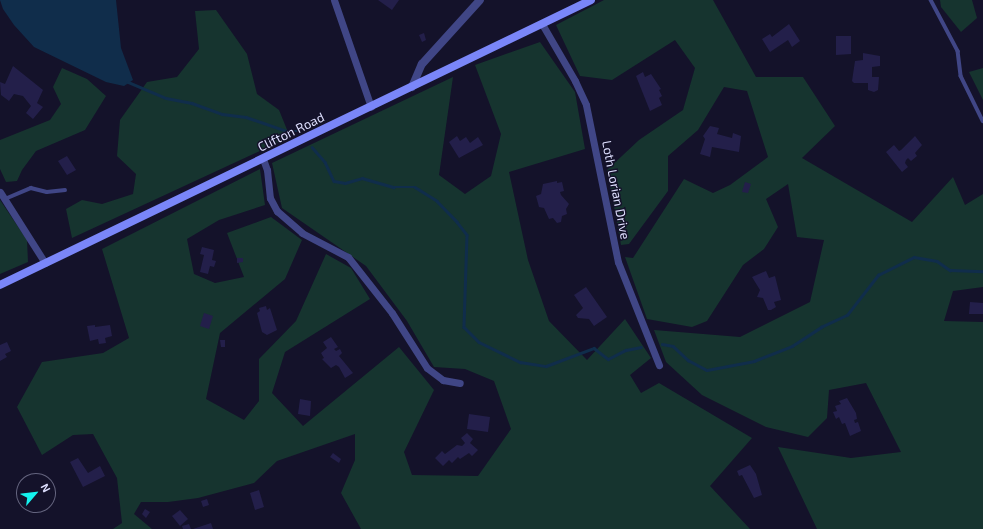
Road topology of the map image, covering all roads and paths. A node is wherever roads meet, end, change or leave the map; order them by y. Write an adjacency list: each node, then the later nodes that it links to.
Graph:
1 (334, 0): 7 (street)
2 (480, 0): 6 (street)
3 (591, 0): 5 (main road, Clifton Road)
4 (931, 0): 8 (lane)
5 (542, 24): 6 (main road, Clifton Road); 15 (street, Loth Lorian Drive)
6 (412, 87): 7 (main road, Clifton Road)
7 (371, 107): 9 (main road, Clifton Road)
8 (983, 121)
9 (263, 159): 13 (main road, Clifton Road); 16 (street)
10 (65, 190): 12 (lane)
11 (0, 192): 12 (street)
12 (5, 199): 13 (street)
13 (45, 263): 14 (main road, Clifton Road)
14 (0, 285)
15 (659, 365)
16 (460, 383)

